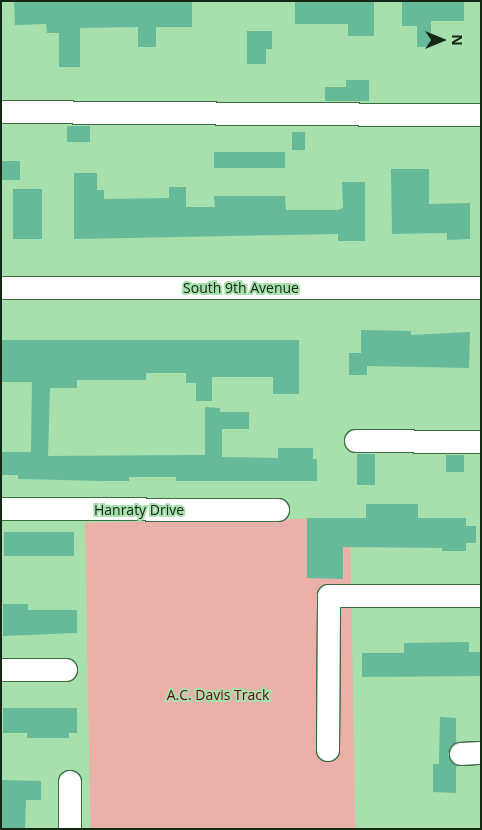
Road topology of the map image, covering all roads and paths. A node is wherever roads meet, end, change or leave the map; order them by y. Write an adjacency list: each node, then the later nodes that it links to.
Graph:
1 (1, 112): 2 (street)
2 (481, 114)
3 (1, 288): 4 (street, South 9th Avenue)
4 (481, 288)
5 (356, 440): 6 (street)
6 (481, 442)
7 (1, 509): 8 (street, Hanraty Drive)
8 (278, 510)
9 (481, 596): 12 (street)
10 (1, 670): 11 (street)
11 (66, 670)
12 (328, 750)
13 (70, 782): 14 (street)
14 (70, 829)

